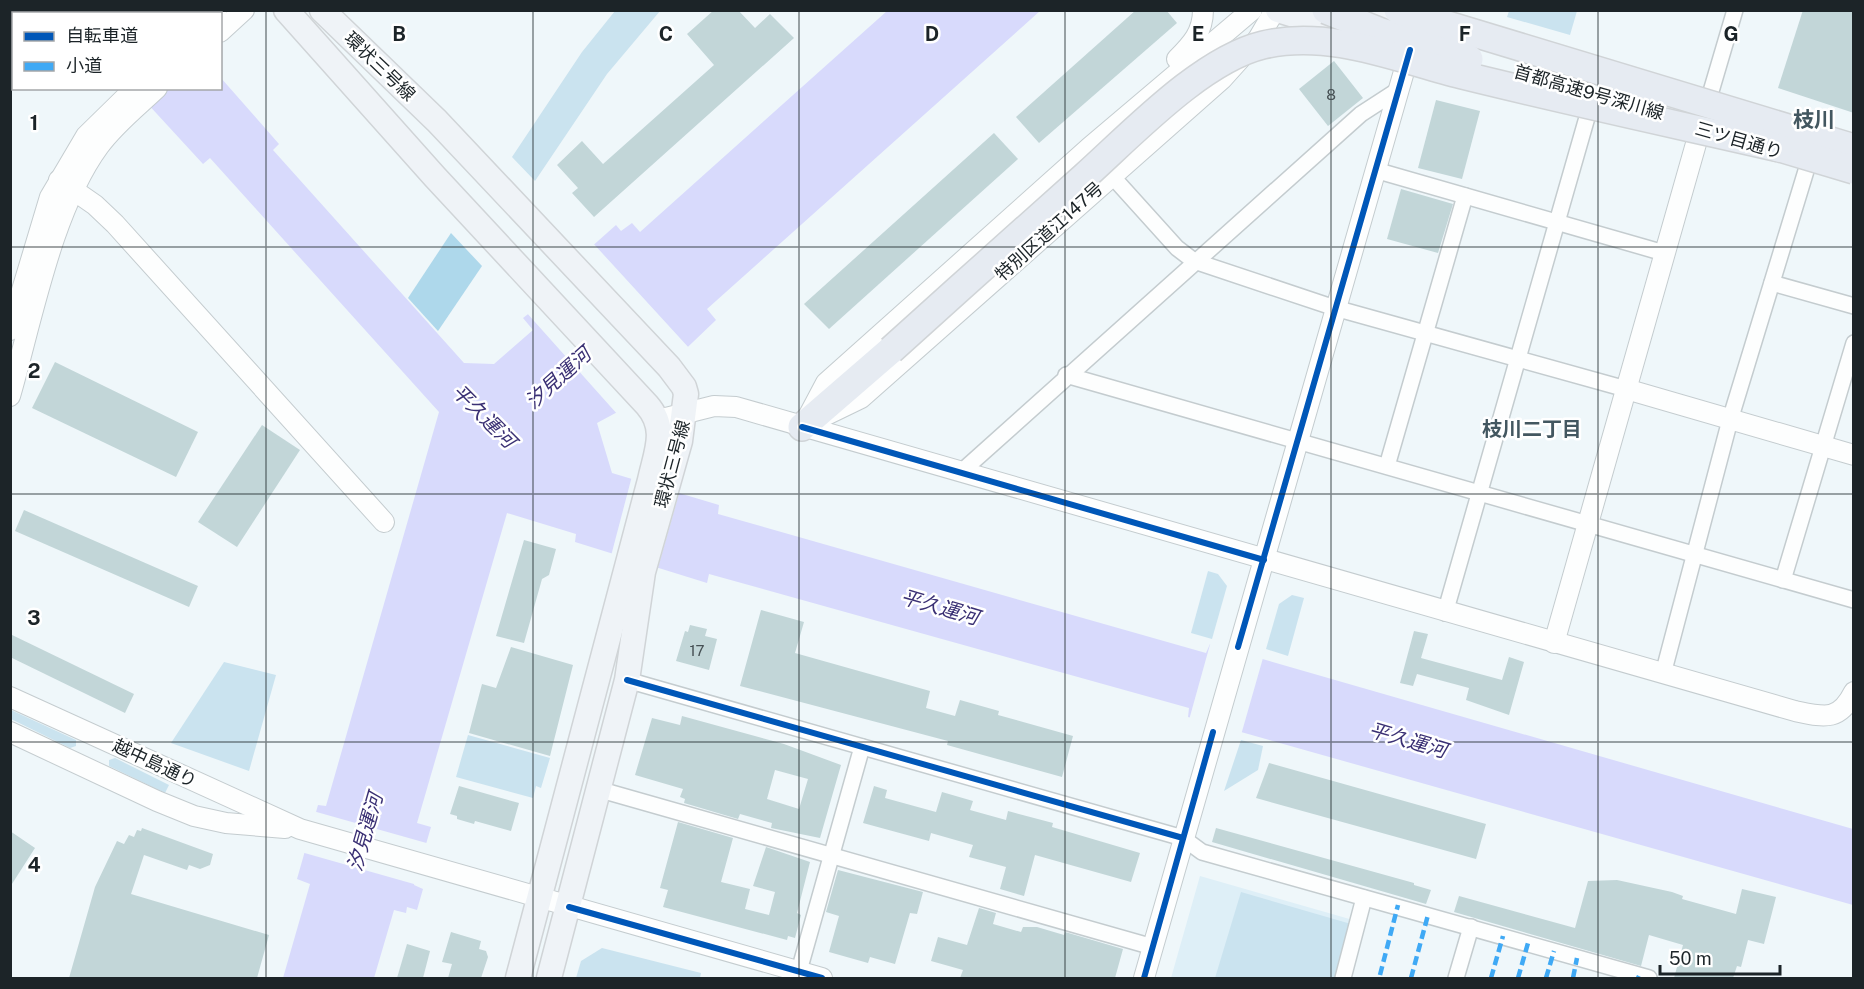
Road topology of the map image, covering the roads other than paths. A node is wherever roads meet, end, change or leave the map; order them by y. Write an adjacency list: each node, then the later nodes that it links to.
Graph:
1 (244, 10): 11 (street)
2 (286, 10): 21 (main road, 環状三号線)
3 (322, 10): 18 (main road, 環状三号線)
4 (1203, 10): 23 (street, 特別区道江147号)
5 (1252, 10): 23 (street, 特別区道江147号)
6 (1276, 10): 12 (main road, 三ツ目通り); 28 (street, 特別区道江147号)
7 (1326, 10): 24 (highway, 首都高速9号深川線, bridge)
8 (1381, 10): 10 (main road, 三ツ目通り)
9 (1735, 10): 17 (street)
10 (1412, 14): 12 (street); 17 (main road, 三ツ目通り); 20 (highway, 首都高速9号深川線, bridge)
11 (222, 30)
12 (1410, 50): 14 (street); 16 (main road, 三ツ目通り)
13 (152, 90): 15 (street)
14 (1398, 90): 26 (street); 34 (street)
15 (134, 97): 30 (street)
16 (1592, 99): 19 (main road, 三ツ目通り); 32 (street)
17 (1707, 105): 19 (street); 20 (main road, 三ツ目通り)
18 (437, 121): 21 (main road); 22 (main road, 環状三号線)
19 (1700, 129): 25 (main road, 三ツ目通り); 33 (street)
20 (1854, 147)
21 (409, 148): 29 (main road, 環状三号線)
22 (464, 148): 29 (main road); 45 (main road, 環状三号線)
23 (1089, 148): 48 (street, 特別区道江147号)
24 (1779, 148): 27 (highway, 首都高速9号深川線, bridge); 48 (highway, bridge)
25 (1809, 160): 27 (main road, 三ツ目通り); 35 (street)
26 (1375, 170): 31 (street); 37 (street)
27 (1854, 172)
28 (1112, 176): 34 (street); 48 (street, 特別区道江147号)
29 (435, 177): 46 (main road, 環状三号線)
30 (66, 186): 38 (street); 44 (street); 56 (street)
31 (1465, 196): 32 (street); 39 (street)
32 (1557, 222): 33 (street); 41 (street)
33 (1664, 253): 43 (street)
34 (1194, 261): 37 (street); 42 (street)
35 (1772, 283): 36 (street); 47 (street)
36 (1854, 306)
37 (1335, 308): 39 (street); 49 (street)
38 (10, 330)
39 (1425, 332): 41 (street); 52 (street)
40 (1854, 343): 50 (street)
41 (1517, 361): 43 (street); 55 (street)
42 (1066, 375): 49 (street); 53 (street)
43 (1626, 389): 47 (street); 57 (street)
44 (10, 396)
45 (686, 411): 46 (street); 48 (street); 54 (main road, 環状三号線)
46 (658, 420): 54 (main road, 環状三号線)
47 (1730, 420): 50 (street); 58 (street)
48 (802, 427): 53 (street)
49 (1297, 440): 52 (street); 59 (street)
50 (1823, 447): 51 (street); 61 (street)
51 (1854, 455)
52 (1387, 466): 55 (street)
53 (960, 473): 59 (street)
54 (659, 483): 60 (main road, 環状三号線)
55 (1480, 493): 57 (street); 63 (street)
56 (384, 522)
57 (1588, 524): 58 (street); 64 (street)
58 (1695, 553): 61 (street); 65 (street)
59 (1264, 560): 63 (street); 73 (street)
60 (634, 569): 66 (main road, 環状三号線); 76 (main road, 環状三号線)
61 (1783, 580): 62 (street)
62 (1854, 600)
63 (1445, 613): 64 (street)
64 (1554, 643): 65 (street)
65 (1663, 674): 67 (street)
66 (627, 680): 70 (street); 71 (main road, 環状三号線)
67 (1854, 692)
68 (10, 697): 72 (street, 越中島通り)
69 (10, 732): 72 (street, 越中島通り)
70 (862, 747): 73 (street); 74 (street)
71 (601, 790): 74 (street); 77 (main road, 環状三号線)
72 (300, 829): 76 (street, 越中島通り)
73 (1183, 838): 75 (street); 79 (street)
74 (831, 855): 79 (street); 80 (street)
75 (1364, 898): 78 (street); 85 (street)
76 (540, 899): 77 (street, 越中島通り); 81 (main road, 環状三号線)
77 (569, 907): 80 (street, 越中島通り); 82 (main road, 環状三号線)
78 (1471, 927): 86 (street); 87 (street)
79 (1153, 947): 84 (street)
80 (797, 975): 83 (street, 越中島通り)
81 (518, 978)
82 (549, 978)
83 (822, 978)
84 (1144, 978)
85 (1343, 978)
86 (1456, 978)
87 (1649, 978)

